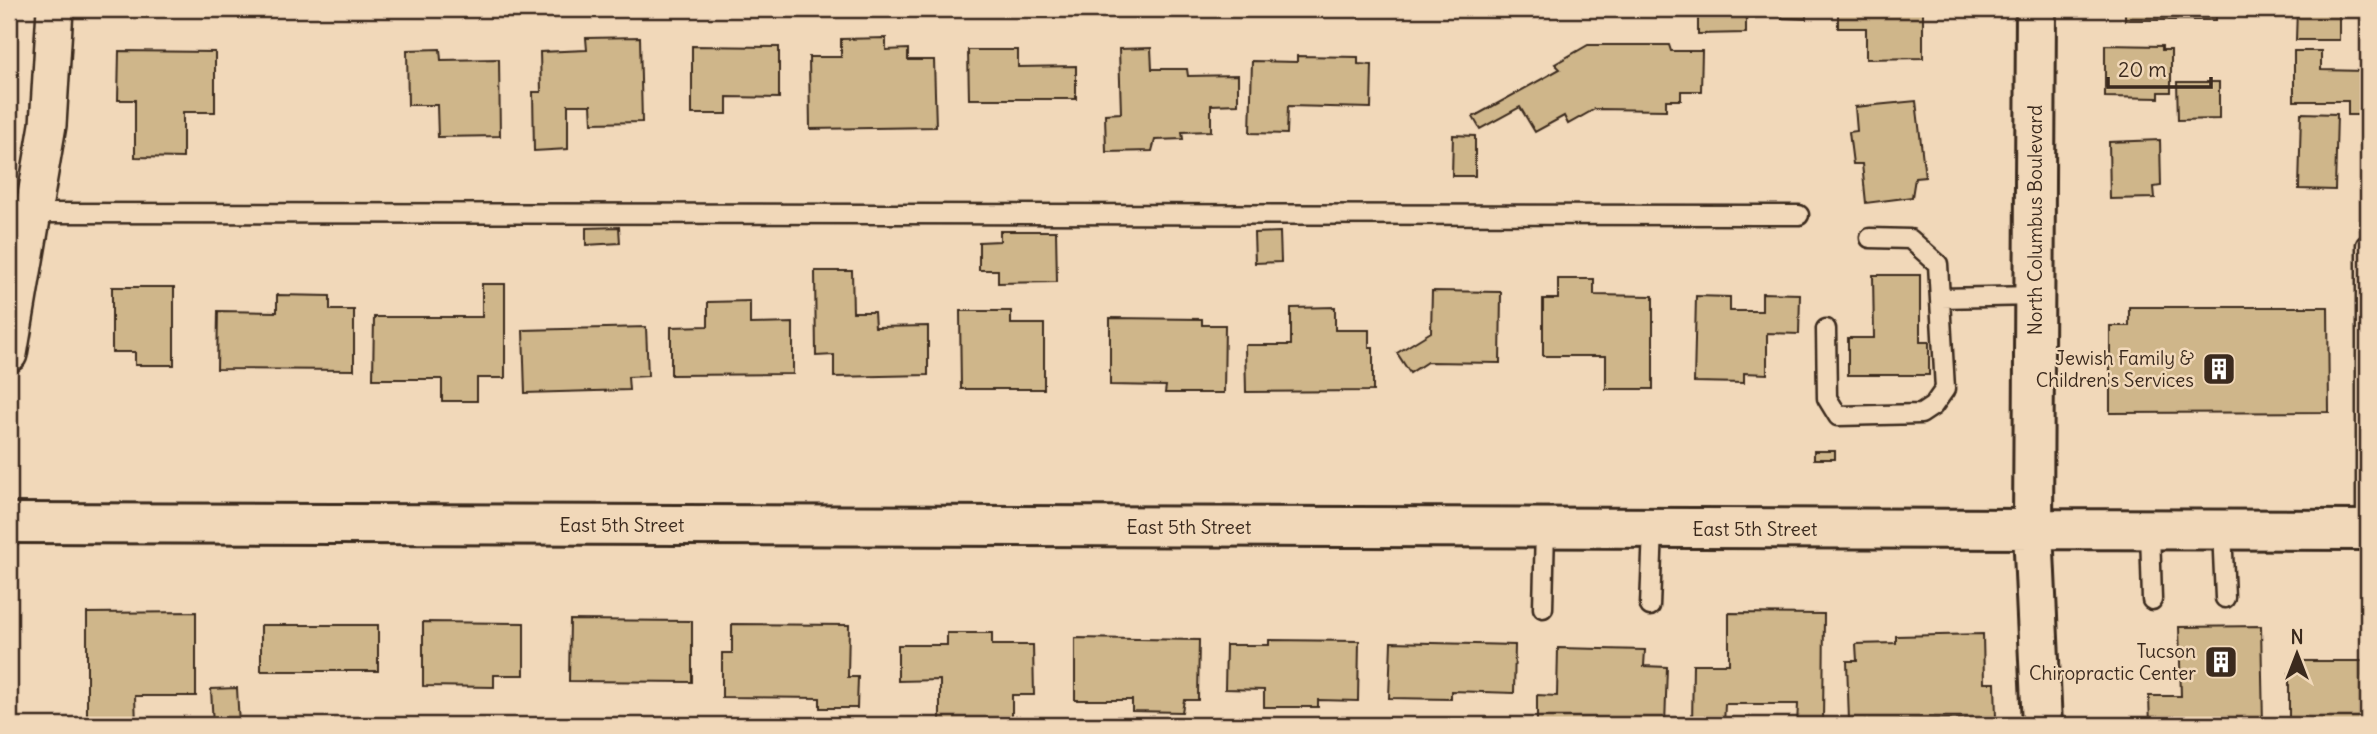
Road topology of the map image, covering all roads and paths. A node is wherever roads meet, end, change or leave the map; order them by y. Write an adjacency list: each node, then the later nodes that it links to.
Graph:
1 (55, 9): 3 (street)
2 (2036, 9): 7 (street, North Columbus Boulevard)
3 (21, 213): 4 (lane); 10 (street)
4 (1799, 215)
5 (1870, 238): 8 (lane)
6 (2366, 245): 17 (lane)
7 (2035, 296): 8 (lane); 14 (street, North Columbus Boulevard)
8 (1941, 298): 9 (lane)
9 (1826, 329)
10 (9, 354)
11 (9, 523): 12 (street, East 5th Street)
12 (1545, 529): 13 (street, East 5th Street); 21 (lane)
13 (1653, 529): 14 (street, East 5th Street); 20 (lane)
14 (2034, 530): 15 (street, East 5th Street); 22 (street, North Columbus Boulevard)
15 (2150, 530): 16 (street, East 5th Street); 19 (lane)
16 (2222, 530): 17 (street, East 5th Street); 18 (lane)
17 (2367, 530)
18 (2225, 598)
19 (2152, 600)
20 (1650, 606)
21 (1543, 608)
22 (2042, 725)

